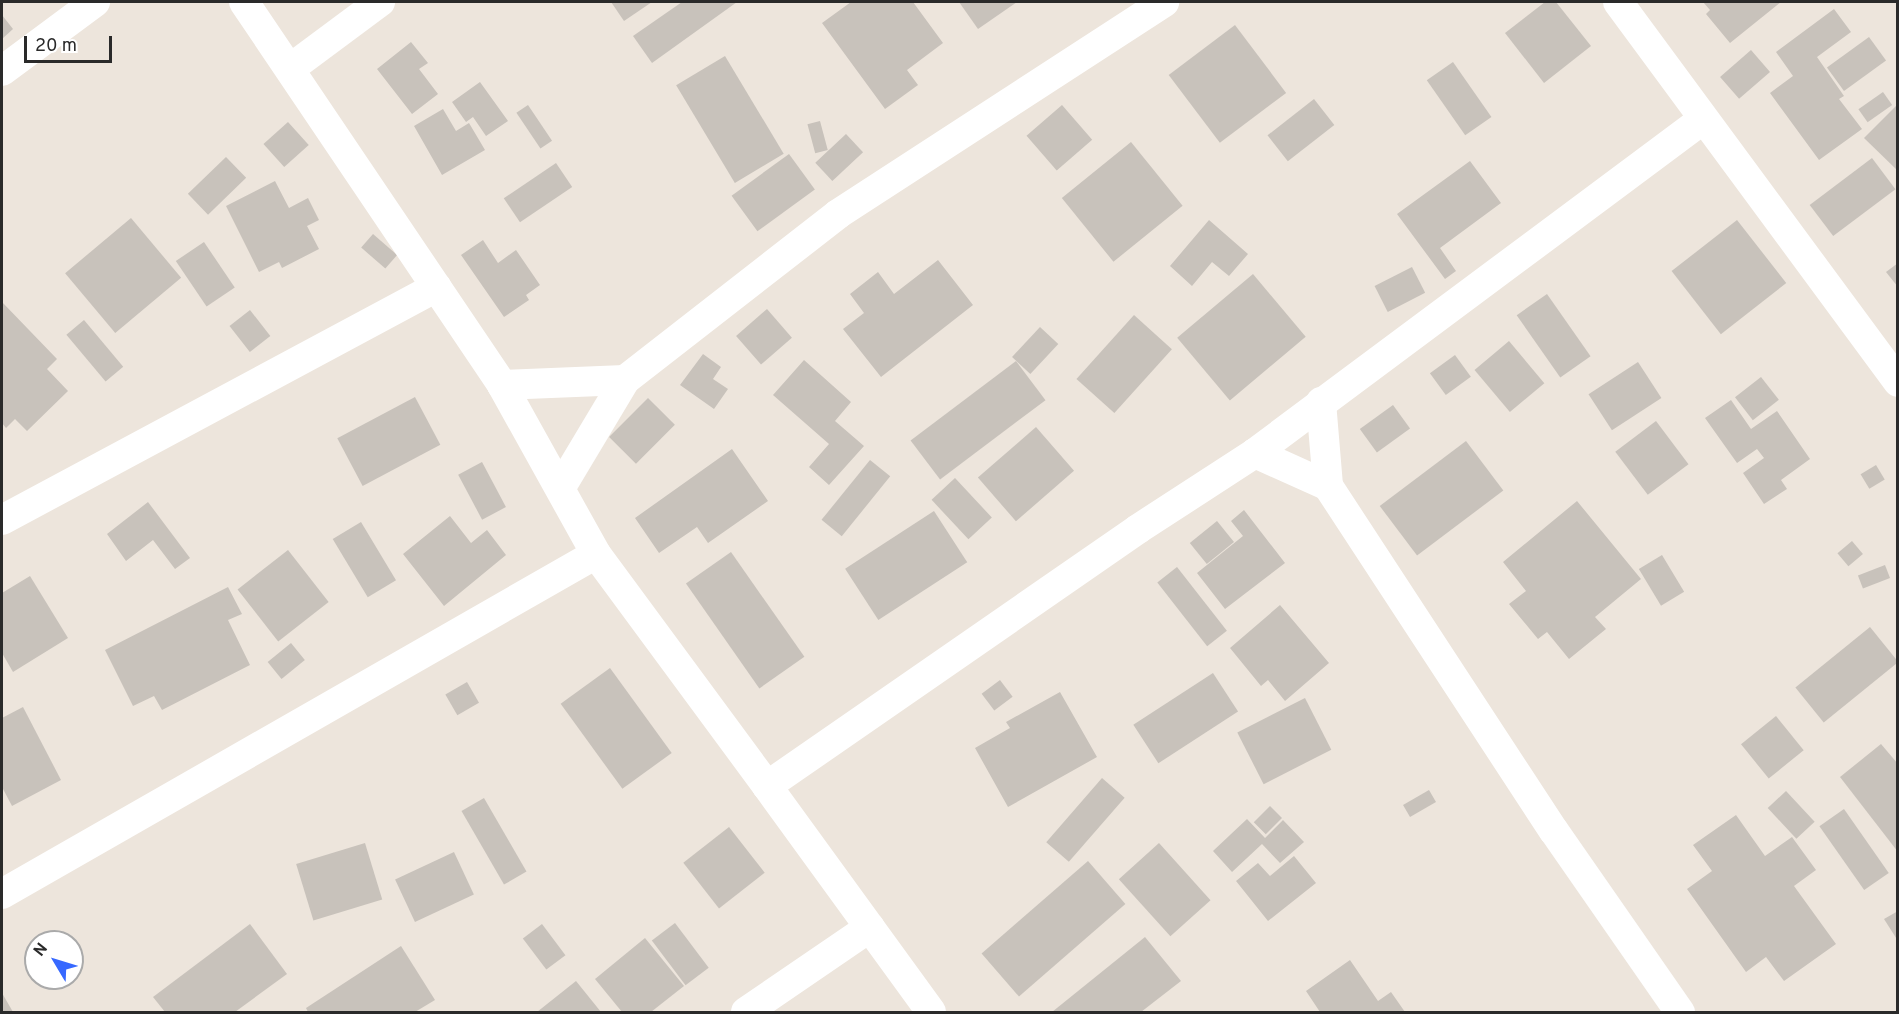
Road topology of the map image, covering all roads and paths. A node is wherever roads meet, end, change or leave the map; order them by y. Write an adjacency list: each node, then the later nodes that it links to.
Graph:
1 (95, 2): 7 (street)
2 (244, 2): 6 (street)
3 (380, 2): 6 (street)
4 (1164, 2): 10 (street)
5 (1618, 2): 8 (street)
6 (291, 68): 9 (street)
7 (2, 71)
8 (1702, 120): 11 (street); 13 (street)
9 (436, 287): 12 (street); 17 (street)
10 (625, 380): 12 (street); 16 (street)
11 (1898, 382)
12 (502, 385): 16 (street)
13 (1321, 402): 14 (street); 15 (street)
14 (1255, 453): 15 (street); 19 (street)
15 (1328, 486): 24 (street)
16 (561, 487): 18 (street)
17 (2, 520)
18 (596, 554): 19 (street); 20 (street)
19 (767, 786): 21 (street)
20 (2, 894)
21 (870, 927): 22 (street); 23 (street)
22 (746, 1012)
23 (931, 1012)
24 (1680, 1012)

